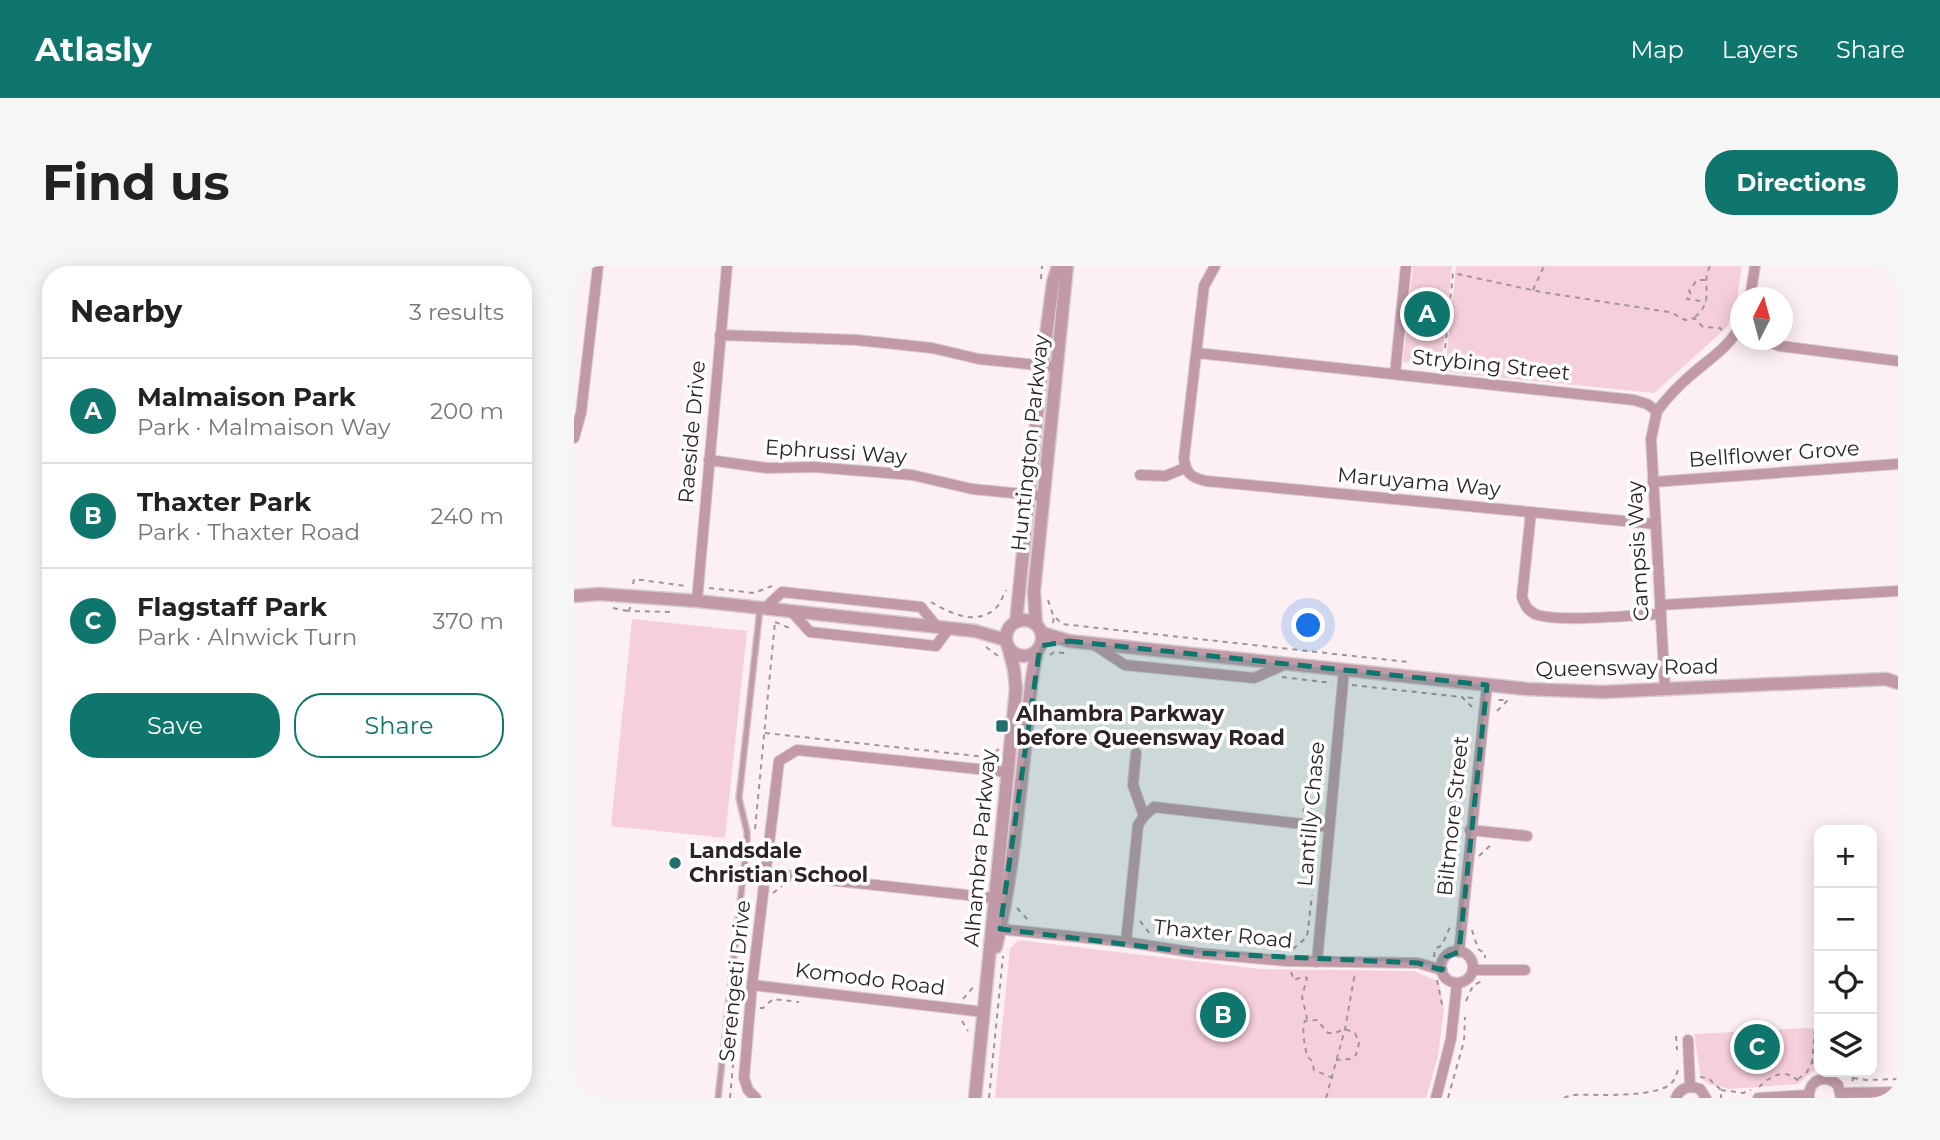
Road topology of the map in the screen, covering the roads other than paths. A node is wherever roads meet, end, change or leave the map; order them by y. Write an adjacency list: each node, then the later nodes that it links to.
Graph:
1 (598, 266): 18 (street)
2 (727, 266): 9 (street, Raeside Drive)
3 (1058, 266): 14 (street, Huntington Parkway)
4 (1067, 266): 15 (street, Huntington Parkway)
5 (1215, 266): 12 (street)
6 (1406, 266): 16 (street)
7 (1755, 266): 8 (street)
8 (1752, 287)
9 (720, 335): 14 (street); 19 (street, Raeside Drive)
10 (1730, 340): 17 (street)
11 (1793, 348): 13 (street)
12 (1197, 353): 16 (street, Strybing Street); 21 (street)
13 (1898, 361)
14 (1042, 366): 15 (street); 24 (street, Huntington Parkway)
15 (1056, 367): 25 (street, Huntington Parkway)
16 (1395, 373): 17 (street, Strybing Street)
17 (1657, 411): 23 (street, Campsis Way)
18 (574, 438)
19 (709, 460): 24 (street, Ephrussi Way); 30 (street, Raeside Drive)
20 (1898, 464): 23 (street, Bellflower Grove)
21 (1185, 468): 22 (street); 26 (street, Maruyama Way)
22 (1140, 475)
23 (1653, 482): 27 (street, Campsis Way)
24 (1028, 495): 25 (street, Ephrussi Way); 34 (street, Huntington Parkway)
25 (1043, 496): 38 (street, Huntington Parkway)
26 (1531, 512): 27 (street, Maruyama Way); 32 (street)
27 (1655, 524): 32 (street, Campsis Way)
28 (1898, 591): 32 (street)
29 (574, 596): 30 (street)
30 (697, 601): 31 (street)
31 (762, 609): 33 (street); 35 (street); 71 (lane)
32 (1661, 609): 43 (street, Campsis Way)
33 (792, 612): 35 (street); 35 (street)
34 (1014, 623): 36 (street); 37 (street); 38 (street)
35 (943, 628): 36 (street)
36 (975, 631): 37 (street)
37 (1007, 643): 38 (street); 45 (street, Alhambra Parkway)
38 (1044, 644): 39 (street, Queensway Road); 52 (street, Alhambra Parkway)
39 (1344, 670): 42 (street, Queensway Road); 47 (street, Lantilly Chase)
40 (1898, 673): 41 (street, Queensway Road)
41 (1892, 681): 43 (street, Queensway Road)
42 (1487, 685): 43 (street, Queensway Road); 48 (street, Biltmore Street)
43 (1665, 689)
44 (1136, 753): 46 (street)
45 (1006, 772): 50 (street, Serengeti Drive); 51 (street, Alhambra Parkway)
46 (1143, 816): 47 (street); 53 (street)
47 (1329, 827): 56 (street, Lantilly Chase)
48 (1470, 830): 49 (street); 54 (street, Biltmore Street)
49 (1527, 836)
50 (765, 873): 51 (street); 62 (street, Serengeti Drive)
51 (993, 898): 59 (street, Alhambra Parkway)
52 (1000, 929): 53 (street, Thaxter Road); 55 (street, Alhambra Parkway)
53 (1126, 942): 56 (street, Thaxter Road)
54 (1459, 952): 57 (street); 60 (street)
55 (993, 957): 59 (street, Alhambra Parkway)
56 (1317, 962): 60 (street, Thaxter Road)
57 (1473, 970): 58 (street); 61 (street)
58 (1525, 970)
59 (989, 971): 63 (street, Alhambra Parkway)
60 (1439, 974): 61 (street)
61 (1457, 983): 74 (street)
62 (752, 985): 63 (street, Komodo Road); 72 (street, Serengeti Drive)
63 (984, 1012): 73 (street, Alhambra Parkway)
64 (1688, 1040): 67 (street)
65 (1823, 1077): 69 (street)
66 (1829, 1077): 70 (street)
67 (1690, 1086): 75 (street); 76 (street)
68 (1898, 1092): 70 (street)
69 (1806, 1096): 77 (street)
70 (1841, 1096)
71 (718, 1098)
72 (756, 1098)
73 (975, 1098)
74 (1436, 1098)
75 (1676, 1098)
76 (1706, 1098)
77 (1758, 1098)

